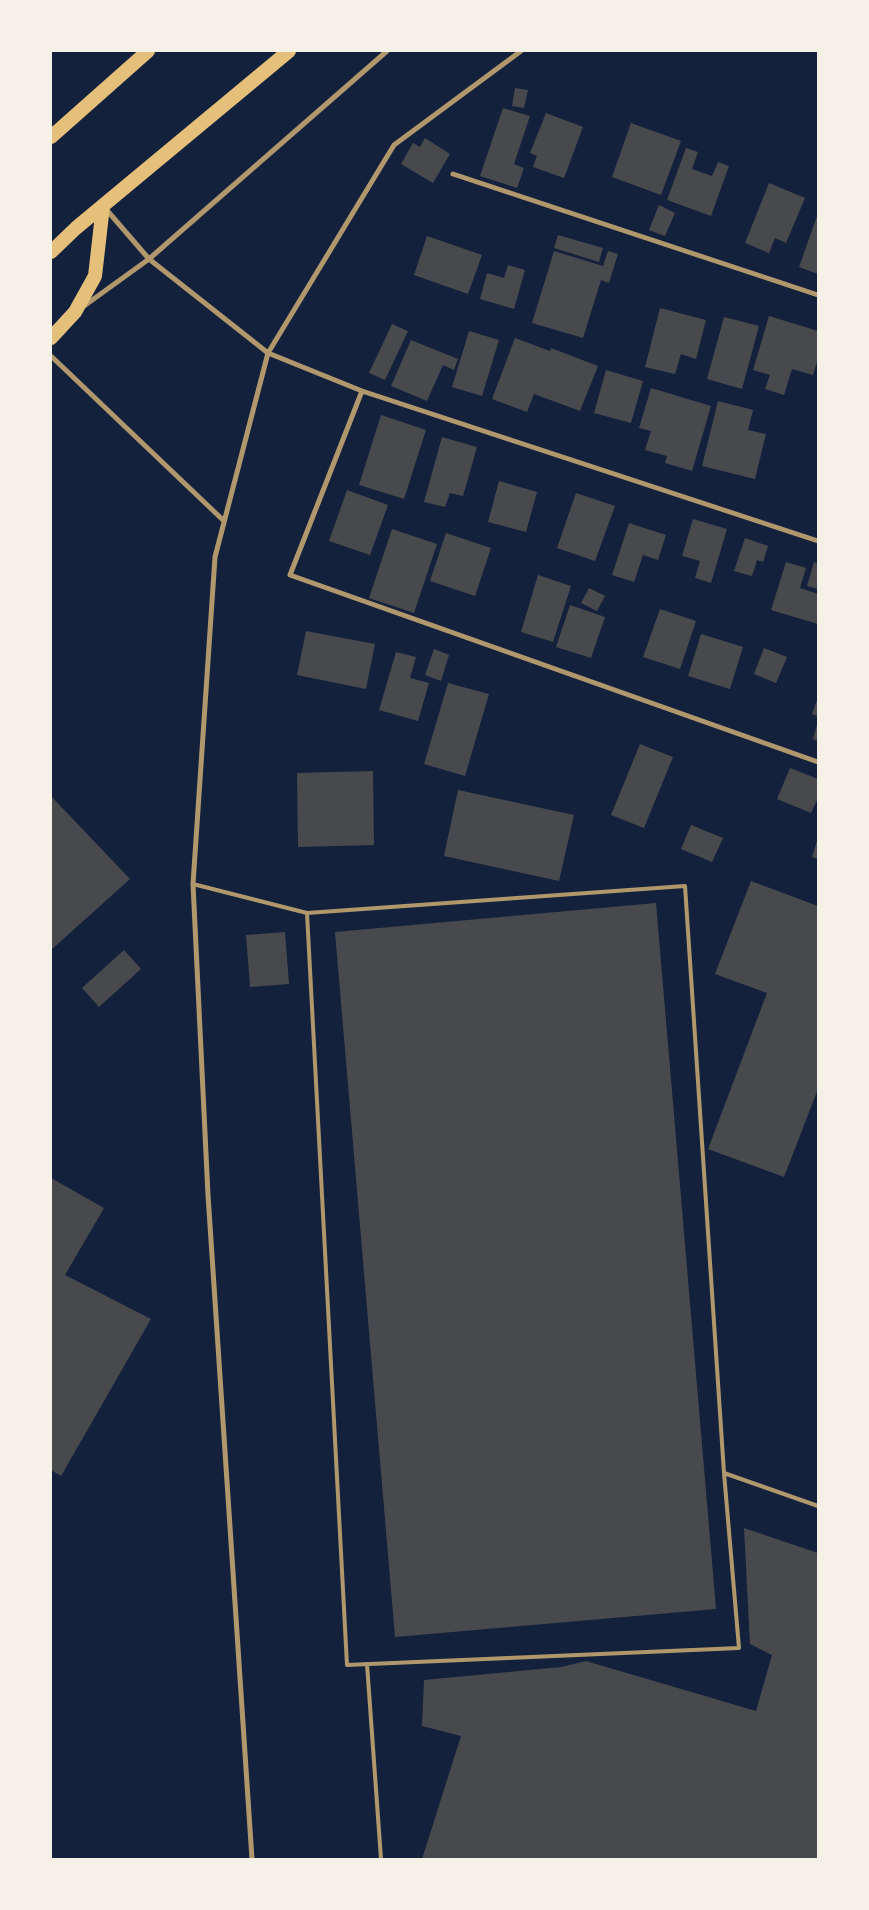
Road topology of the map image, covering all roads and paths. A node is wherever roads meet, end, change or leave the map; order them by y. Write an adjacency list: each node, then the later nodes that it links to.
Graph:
1 (148, 51): 5 (highway)
2 (289, 51): 7 (highway)
3 (387, 51): 9 (street)
4 (521, 51): 13 (street)
5 (51, 137)
6 (452, 174): 10 (street)
7 (103, 206): 8 (highway); 9 (street); 11 (highway)
8 (51, 252)
9 (149, 259): 11 (street); 13 (street)
10 (818, 295)
11 (75, 312): 12 (highway)
12 (51, 338)
13 (268, 353): 15 (street); 16 (street)
14 (51, 356): 16 (street)
15 (362, 391): 17 (street); 18 (street)
16 (224, 521): 19 (street)
17 (818, 541)
18 (818, 762)
19 (193, 884): 20 (lane); 24 (street)
20 (307, 913): 21 (lane); 23 (lane)
21 (724, 1473): 22 (lane); 23 (lane)
22 (818, 1506)
23 (367, 1664): 25 (lane)
24 (252, 1859)
25 (381, 1859)

